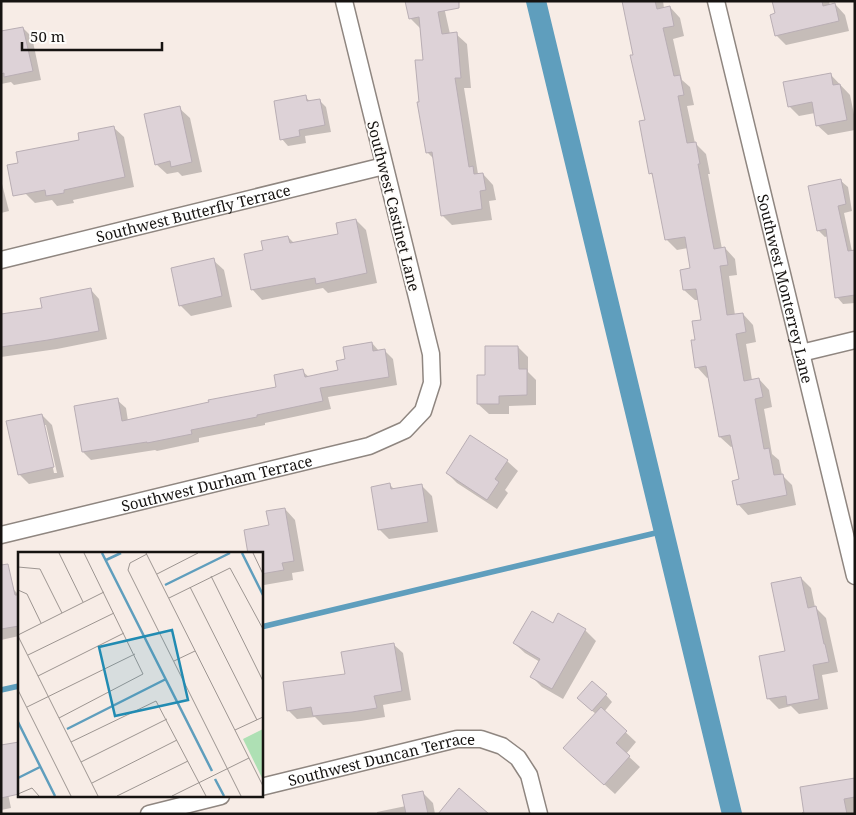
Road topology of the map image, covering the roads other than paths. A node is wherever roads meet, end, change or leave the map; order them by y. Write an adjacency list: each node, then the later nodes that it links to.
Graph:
1 (344, 1): 3 (street, Southwest Castinet Lane)
2 (716, 1): 6 (street, Southwest Monterrey Lane)
3 (384, 166): 4 (street, Southwest Butterfly Terrace); 7 (street, Southwest Castinet Lane)
4 (1, 260)
5 (855, 340): 6 (street)
6 (801, 353): 9 (street, Southwest Monterrey Lane)
7 (423, 411): 8 (street, Southwest Durham Terrace)
8 (1, 534)
9 (855, 576)
10 (262, 786): 13 (street, Southwest Duncan Terrace)
11 (213, 798): 12 (street)
12 (149, 814)
13 (539, 814)

